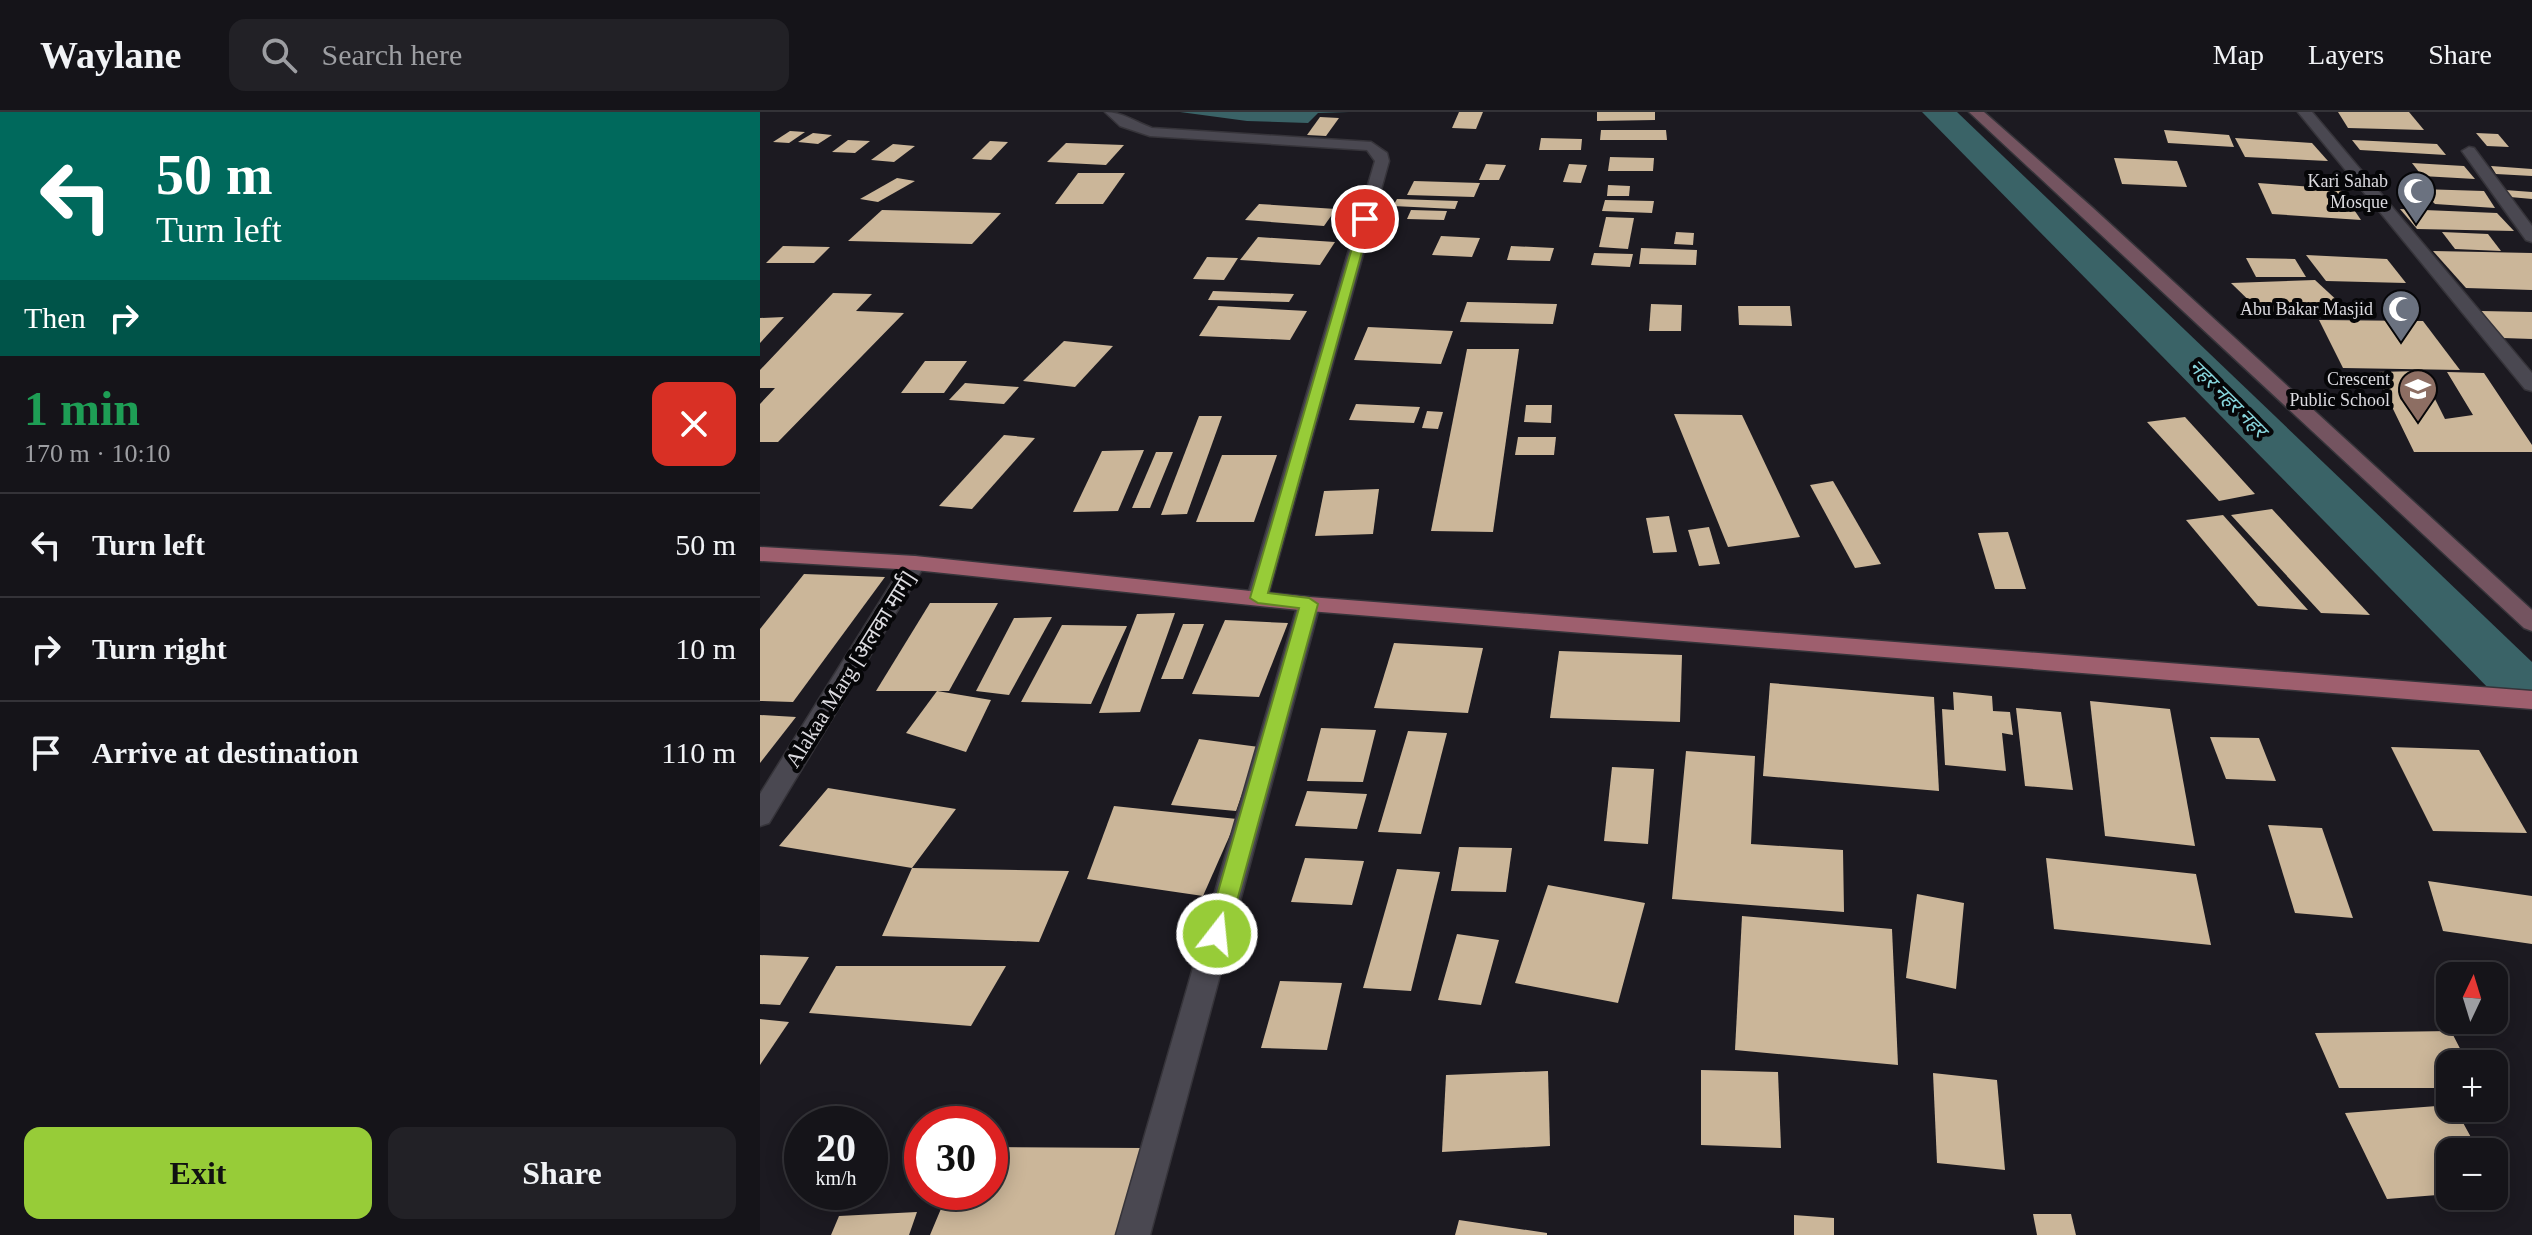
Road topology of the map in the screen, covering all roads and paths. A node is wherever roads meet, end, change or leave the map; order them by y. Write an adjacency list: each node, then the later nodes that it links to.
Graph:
1 (1112, 112): 9 (street)
2 (1976, 112): 11 (main road)
3 (2305, 112): 6 (street)
4 (2469, 151): 5 (street)
5 (2532, 237)
6 (2532, 385)
7 (760, 554): 8 (main road)
8 (915, 563): 9 (main road); 13 (street, Alakaa Marg [अलका मार्ग])
9 (1258, 598): 10 (main road)
10 (1309, 604): 12 (main road); 14 (street)
11 (2532, 623)
12 (2532, 700)
13 (760, 816)
14 (1133, 1235)

